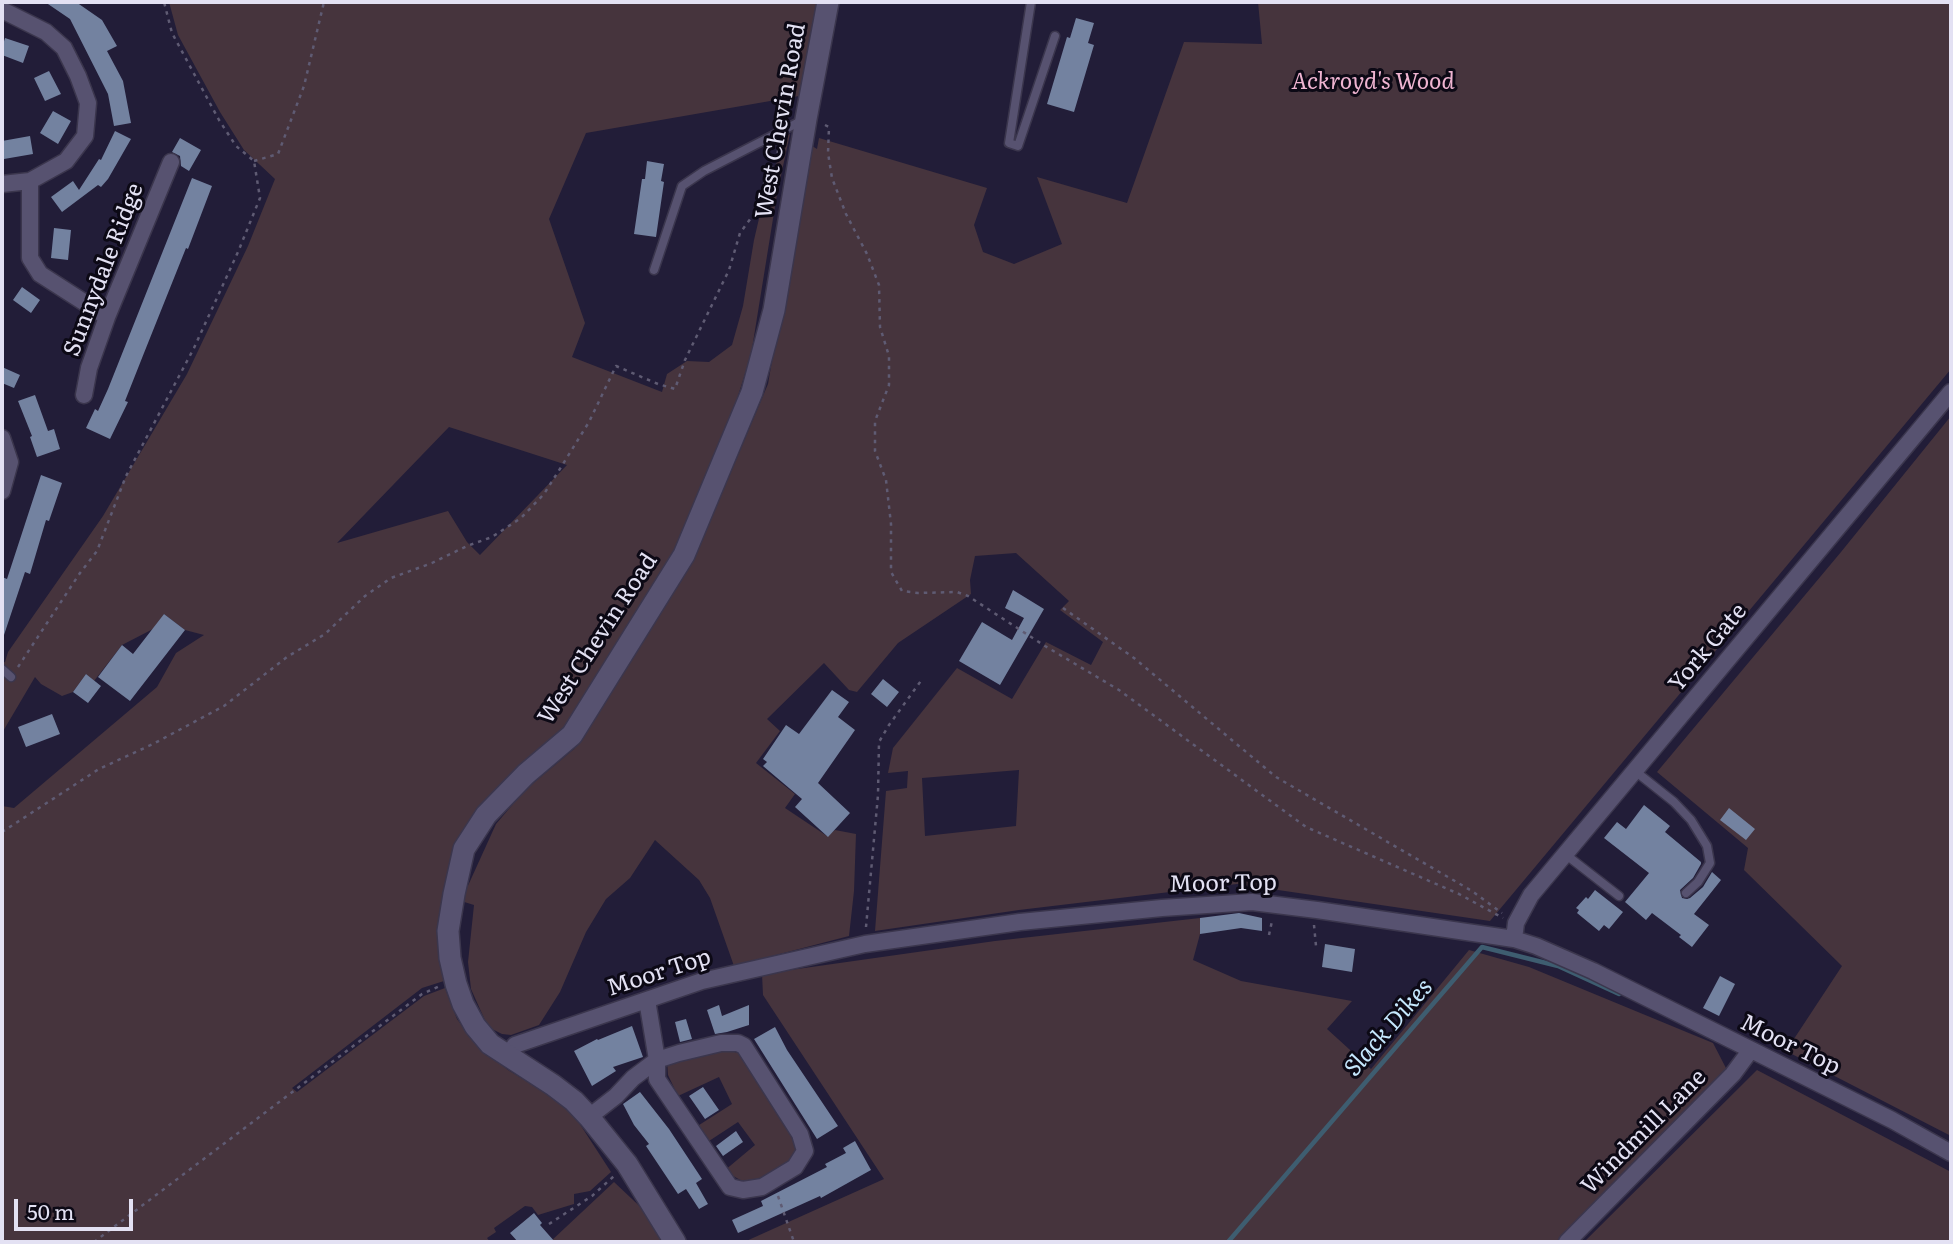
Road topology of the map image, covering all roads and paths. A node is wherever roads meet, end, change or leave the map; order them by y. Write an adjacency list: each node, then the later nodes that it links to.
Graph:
1 (164, 2): 9 (path)
2 (324, 2): 9 (path)
3 (828, 2): 7 (street, West Chevin Road)
4 (1031, 2): 6 (lane)
5 (2, 10): 11 (street)
6 (1055, 36)
7 (806, 119): 8 (lane); 29 (path); 32 (street, West Chevin Road)
8 (784, 130): 13 (lane); 24 (path)
9 (254, 161): 21 (path)
10 (171, 162): 14 (street, Sunnydale Ridge)
11 (30, 181): 12 (street); 14 (street)
12 (2, 184)
13 (654, 270)
14 (107, 317): 16 (street, Sunnydale Ridge)
15 (1951, 392): 23 (street, York Gate)
16 (84, 395)
17 (2, 438): 18 (street)
18 (2, 491)
19 (1063, 608): 29 (path)
20 (2, 669): 21 (lane)
21 (11, 677)
22 (923, 678): 30 (path)
23 (1635, 771): 25 (street, York Gate); 26 (lane)
24 (2, 832)
25 (1565, 854): 27 (lane); 29 (street, York Gate)
26 (1686, 893)
27 (1619, 896)
28 (1317, 910): 29 (street, Moor Top); 30 (street, Moor Top); 31 (path)
29 (1515, 929): 34 (street, Moor Top)
30 (865, 944): 33 (street, Moor Top)
31 (1316, 946)
32 (456, 984): 35 (street, West Chevin Road); 42 (path)
33 (647, 1000): 35 (street, Moor Top); 36 (street)
34 (1750, 1051): 38 (street, Moor Top); 45 (street, Windmill Lane)
35 (508, 1055): 37 (street, West Chevin Road)
36 (657, 1060): 37 (street); 40 (street); 40 (street)
37 (589, 1117): 39 (street, West Chevin Road)
38 (1951, 1153)
39 (627, 1164): 41 (path); 43 (street, West Chevin Road)
40 (772, 1180): 44 (path)
41 (549, 1224)
42 (94, 1242)
43 (675, 1242)
44 (794, 1242)
45 (1567, 1242)

